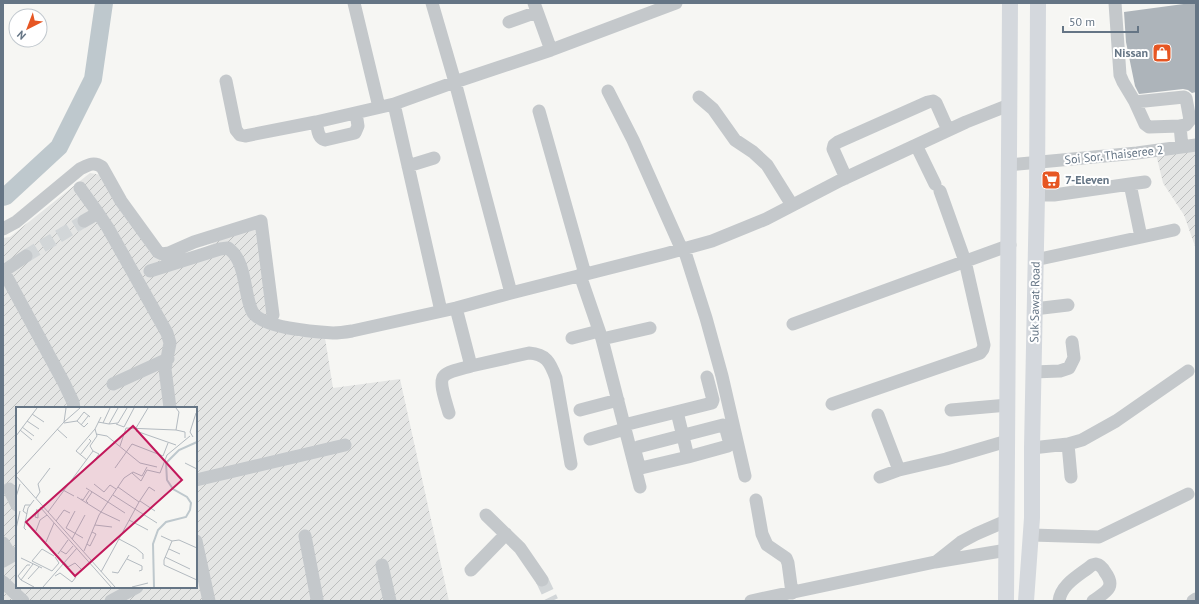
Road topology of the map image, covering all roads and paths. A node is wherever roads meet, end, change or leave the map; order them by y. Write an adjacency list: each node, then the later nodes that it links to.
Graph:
1 (354, 3): 17 (street)
2 (432, 3): 11 (street)
3 (676, 3): 9 (street)
4 (1010, 3): 16 (main road)
5 (1038, 3): 27 (main road, Suk Sawat Road)
6 (1115, 3): 14 (street)
7 (535, 8): 8 (street); 9 (street)
8 (509, 22)
9 (551, 50): 11 (street)
10 (226, 81): 20 (street)
11 (455, 82): 15 (street); 49 (street)
12 (608, 91): 42 (street)
13 (699, 97): 35 (street)
14 (1135, 102): 21 (street); 21 (street)
15 (394, 104): 17 (street); 29 (street)
16 (1009, 105): 22 (street); 28 (main road)
17 (379, 107): 19 (street)
18 (539, 111): 48 (street)
19 (356, 113): 20 (street); 20 (street)
20 (316, 122)
21 (1180, 126): 25 (street)
22 (948, 130): 23 (street); 30 (street)
23 (916, 145): 30 (street); 45 (street)
24 (1196, 145): 25 (street, Soi Sor. Thaiseree 2)
25 (1182, 147): 27 (street, Soi Sor. Thaiseree 2)
26 (434, 158): 29 (street)
27 (1038, 163): 28 (street, Soi Sor. Thaiseree 2); 34 (main road, Suk Sawat Road)
28 (1009, 165): 41 (main road)
29 (408, 166): 53 (street)
30 (846, 178): 35 (street)
31 (1145, 182): 32 (street)
32 (1130, 184): 34 (street); 40 (street)
33 (80, 188): 36 (street)
34 (1037, 195): 44 (main road, Suk Sawat Road)
35 (792, 205): 42 (street)
36 (98, 213): 37 (street); 60 (street)
37 (84, 221)
38 (3, 229): 54 (street)
39 (1174, 230): 40 (street)
40 (1141, 237): 44 (street)
41 (1010, 245): 45 (street); 68 (main road)
42 (683, 250): 48 (street); 86 (street)
43 (26, 256): 46 (street)
44 (1035, 260): 52 (main road, Suk Sawat Road)
45 (965, 261): 55 (street); 67 (street)
46 (4, 270): 69 (street)
47 (150, 271): 53 (street)
48 (582, 275): 49 (street); 57 (street)
49 (511, 293): 51 (street)
50 (1068, 304): 52 (street)
51 (456, 308): 53 (street); 61 (street)
52 (1034, 309): 63 (main road, Suk Sawat Road)
53 (441, 311)
54 (273, 315)
55 (793, 324)
56 (650, 328): 57 (street)
57 (600, 335): 58 (street); 66 (street)
58 (572, 338)
59 (1072, 342): 63 (street)
60 (168, 359): 65 (street); 70 (street)
61 (471, 366): 74 (street); 84 (street)
62 (1188, 371): 80 (street)
63 (1033, 372): 82 (main road, Suk Sawat Road)
64 (707, 377): 73 (street)
65 (113, 384)
66 (618, 400): 71 (street); 76 (street)
67 (832, 404)
68 (1008, 405): 72 (street); 79 (main road)
69 (74, 407)
70 (170, 407)
71 (580, 410)
72 (951, 410)
73 (677, 412): 76 (street); 77 (street)
74 (449, 413)
75 (878, 415): 85 (street)
76 (625, 427): 78 (street); 90 (street)
77 (683, 435): 83 (street); 83 (street); 83 (street)
78 (590, 439)
79 (1007, 441): 85 (street); 96 (main road)
80 (1068, 444): 82 (street); 88 (street)
81 (345, 445): 89 (street)
82 (1032, 448): 98 (main road, Suk Sawat Road)
83 (688, 457)
84 (571, 464)
85 (899, 470): 87 (street)
86 (745, 476)
87 (880, 477)
88 (1071, 477)
89 (197, 480)
90 (640, 488)
91 (9, 489): 94 (street)
92 (1188, 494): 98 (street)
93 (756, 500): 110 (street)
94 (16, 503)
95 (486, 515): 97 (street)
96 (1006, 521): 102 (main road); 104 (street)
97 (506, 534): 106 (street); 107 (street)
98 (1031, 535): 119 (main road, Suk Sawat Road)
99 (305, 536): 111 (street)
100 (3, 543): 103 (street)
101 (197, 550): 116 (street)
102 (1007, 550): 104 (street); 118 (main road)
103 (10, 557)
104 (935, 562): 110 (street)
105 (382, 565): 117 (street)
106 (471, 570)
107 (542, 580)
108 (3, 582): 114 (street)
109 (135, 588): 115 (street)
110 (792, 593): 113 (street)
111 (317, 598)
112 (1196, 599): 122 (street)
113 (755, 600)
114 (23, 601)
115 (111, 601)
116 (209, 601)
117 (390, 601)
118 (1006, 601)
119 (1026, 601)
120 (1059, 601): 121 (street)
121 (1093, 601)
122 (1193, 601)

